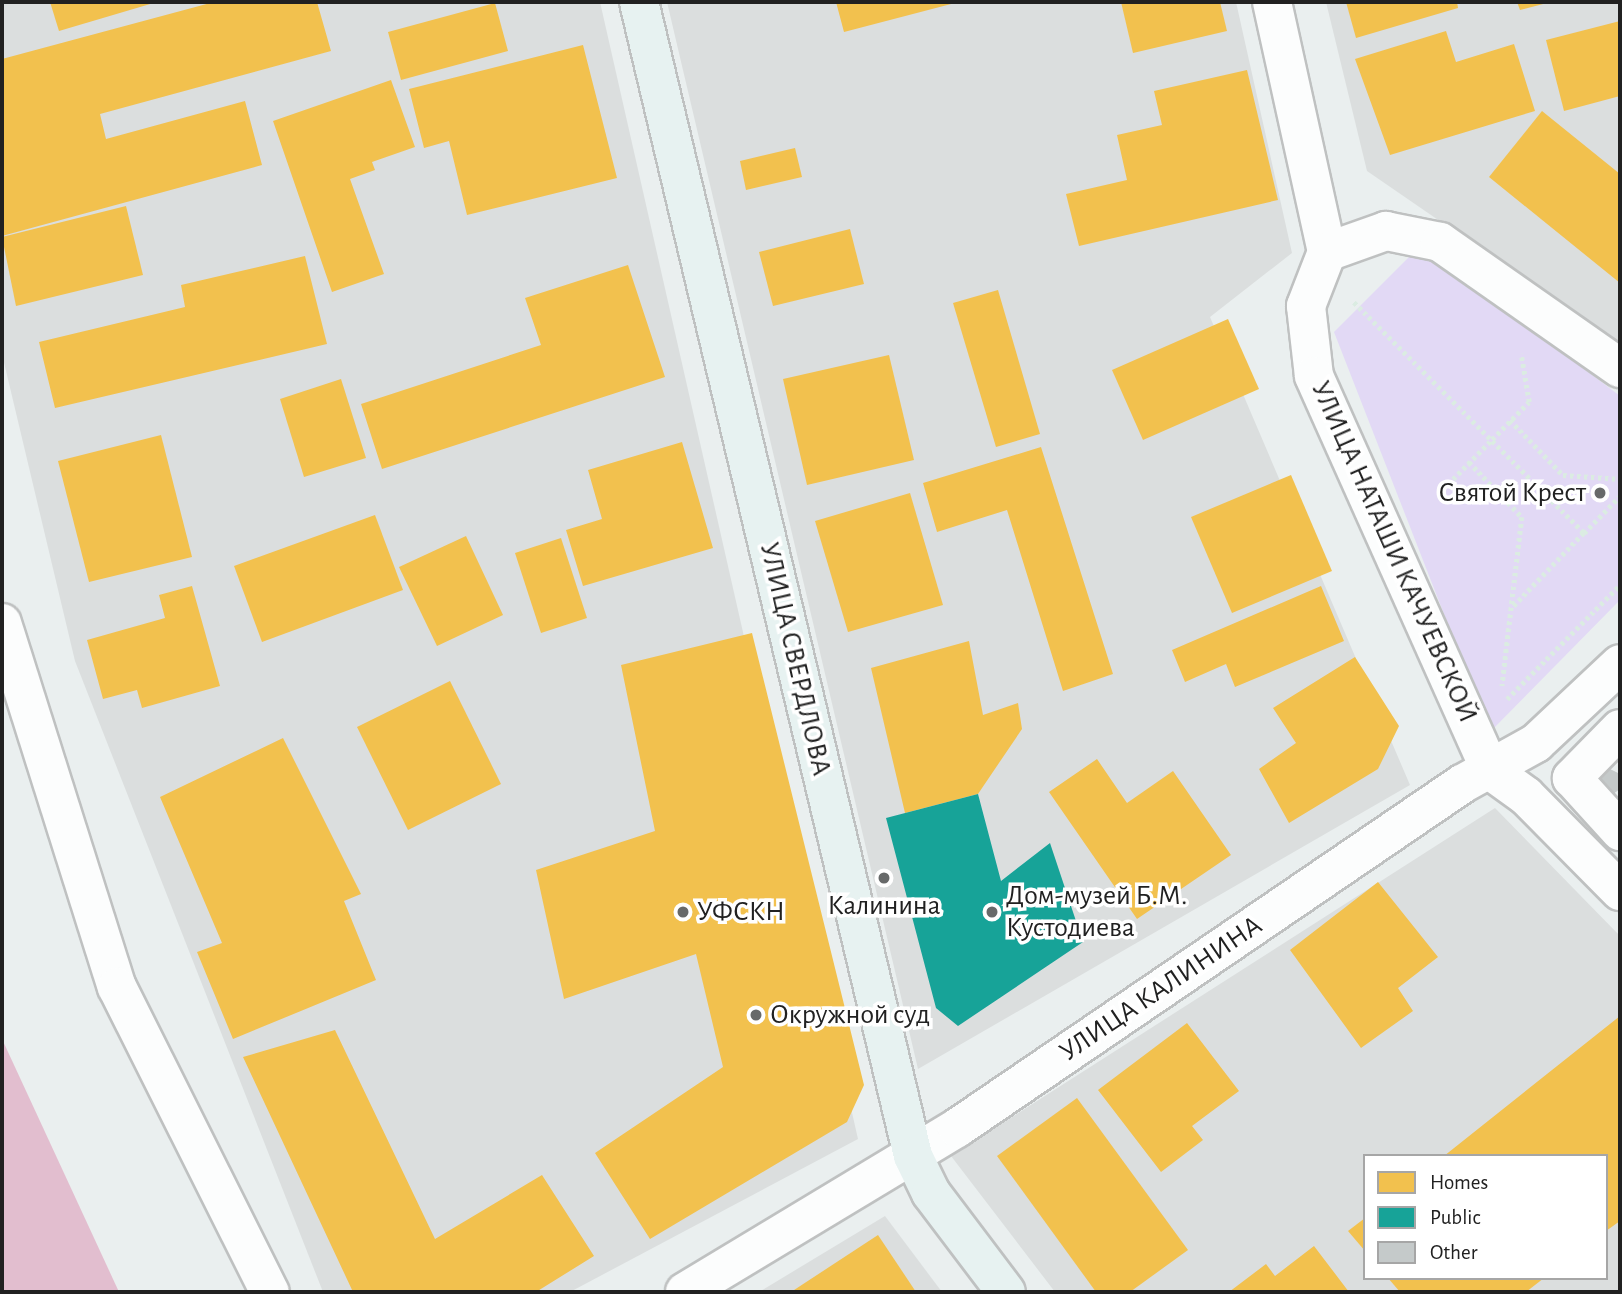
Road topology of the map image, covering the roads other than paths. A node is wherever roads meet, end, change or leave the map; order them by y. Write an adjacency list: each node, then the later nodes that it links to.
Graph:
1 (639, 2): 11 (main road, УЛИЦА СВЕРДЛОВА)
2 (1272, 2): 3 (street)
3 (1327, 252): 4 (street); 8 (street, УЛИЦА НАТАШИ КАЧУЕВСКОЙ)
4 (1620, 368)
5 (2, 623): 12 (street)
6 (1620, 664): 8 (street, УЛИЦА КАЛИНИНА)
7 (1620, 729): 9 (street)
8 (1490, 770): 10 (street); 11 (street, УЛИЦА КАЛИНИНА)
9 (1620, 831)
10 (1620, 891)
11 (913, 1156): 13 (street, УЛИЦА КАЛИНИНА); 14 (main road, УЛИЦА СВЕРДЛОВА)
12 (270, 1292)
13 (685, 1292)
14 (1006, 1292)

